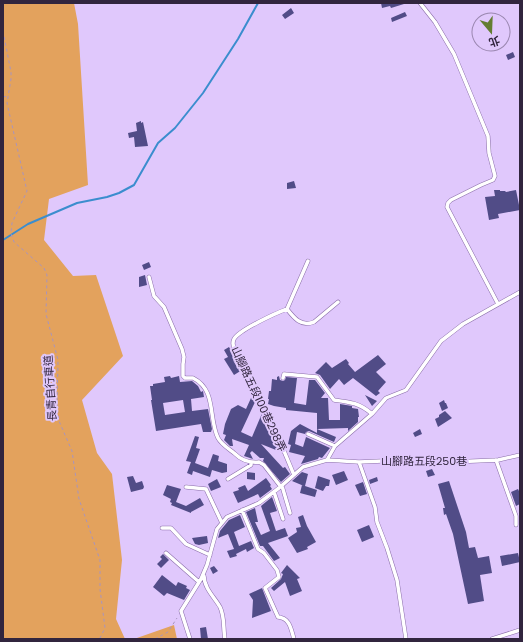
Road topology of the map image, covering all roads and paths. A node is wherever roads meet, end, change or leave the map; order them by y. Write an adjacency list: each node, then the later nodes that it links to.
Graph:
1 (420, 3): 9 (lane)
2 (3, 31): 3 (path, 長青自行車道)
3 (9, 95): 4 (path); 37 (path, 長青自行車道)
4 (3, 97)
5 (308, 261): 10 (lane)
6 (149, 277): 19 (lane)
7 (520, 292): 9 (lane)
8 (338, 302): 10 (lane)
9 (498, 304): 12 (lane)
10 (287, 309): 20 (lane, 山腳路五段100巷298弄)
11 (283, 378): 12 (lane)
12 (372, 414): 14 (lane)
13 (308, 434): 14 (lane)
14 (335, 446): 16 (lane)
15 (520, 454): 17 (lane, 山腳路五段250巷)
16 (327, 460): 18 (lane, 山腳路五段250巷); 20 (lane, 山腳路五段250巷)
17 (496, 460): 18 (lane, 山腳路五段250巷); 29 (lane)
18 (359, 462): 42 (lane)
19 (251, 463): 21 (lane); 22 (lane)
20 (294, 475): 22 (lane, 山腳路五段250巷)
21 (228, 479)
22 (282, 486): 24 (lane, 山腳路五段250巷); 26 (lane)
23 (186, 487): 28 (lane)
24 (274, 492): 25 (lane, 山腳路五段250巷); 27 (lane)
25 (242, 510): 28 (lane, 山腳路五段250巷); 41 (lane)
26 (290, 514)
27 (283, 519)
28 (222, 523): 32 (lane)
29 (516, 525)
30 (162, 528): 32 (lane)
31 (166, 553): 34 (lane)
32 (210, 555): 33 (lane)
33 (205, 571): 34 (lane); 40 (lane)
34 (199, 582): 35 (lane)
35 (182, 611): 38 (path); 39 (lane)
36 (520, 630): 43 (lane)
37 (98, 639)
38 (155, 639)
39 (190, 639)
40 (225, 639)
41 (294, 639)
42 (406, 639)
43 (492, 639)

